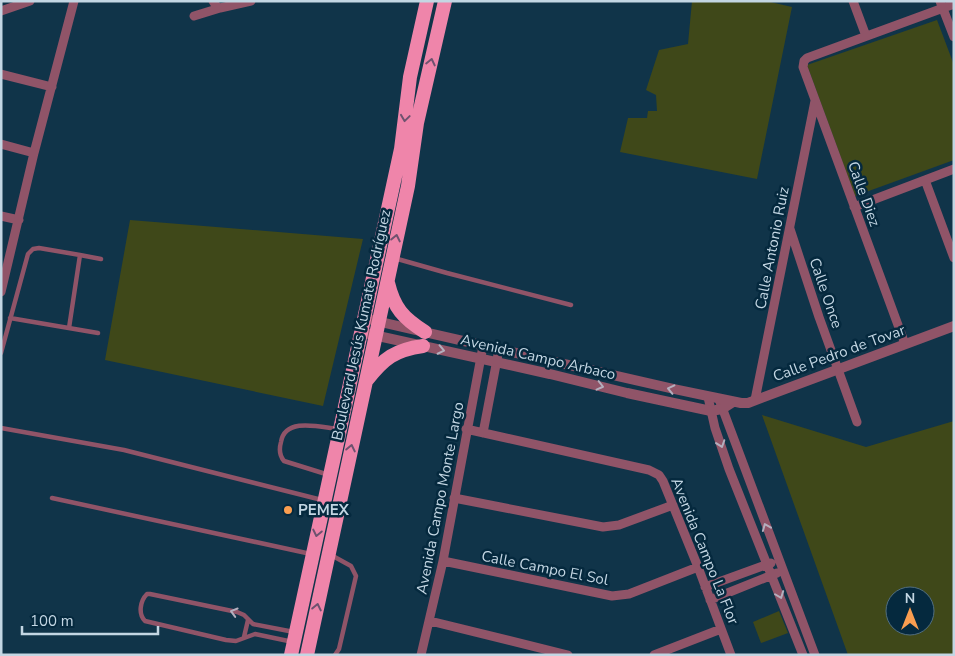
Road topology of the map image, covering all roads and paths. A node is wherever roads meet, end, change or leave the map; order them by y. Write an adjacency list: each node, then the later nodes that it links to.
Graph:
1 (30, 1): 11 (street)
2 (74, 1): 18 (street)
3 (213, 1): 10 (street)
4 (252, 1): 10 (street)
5 (427, 1): 16 (highway, Boulevard Jesús Kumate Rodríguez)
6 (444, 1): 17 (highway, Boulevard Jesús Kumate Rodríguez, one-way to 6)
7 (853, 1): 13 (street)
8 (954, 4): 9 (street)
9 (942, 5): 13 (street); 14 (street)
10 (220, 8): 12 (street)
11 (1, 11)
12 (194, 16)
13 (866, 36): 19 (street, Calle Diez)
14 (954, 37)
15 (1, 74): 18 (street)
16 (410, 77): 17 (highway); 36 (highway, Boulevard Jesús Kumate Rodríguez, one-way to 36)
17 (427, 82): 29 (highway, Boulevard Jesús Kumate Rodríguez, one-way to 17)
18 (52, 87): 21 (street)
19 (816, 101): 24 (street, Calle Diez); 27 (street, Calle Antonio Ruiz)
20 (1, 144): 21 (street)
21 (34, 153): 26 (street)
22 (954, 169): 23 (street)
23 (925, 180): 24 (street); 30 (street)
24 (854, 207): 42 (street, Calle Diez)
25 (1, 216): 26 (street)
26 (19, 220): 33 (street)
27 (790, 228): 48 (street, Calle Once); 52 (street, Calle Antonio Ruiz)
28 (80, 255): 31 (lane); 35 (lane); 38 (lane)
29 (392, 257): 32 (highway, Boulevard Jesús Kumate Rodríguez); 34 (lane)
30 (954, 258)
31 (100, 259)
32 (387, 280): 39 (highway, Boulevard Jesús Kumate Rodríguez); 41 (highway)
33 (2, 287)
34 (571, 305)
35 (10, 318): 38 (lane); 45 (lane)
36 (361, 325): 39 (street, Avenida Campo Arbaco); 58 (highway, Boulevard Jesús Kumate Rodríguez)
37 (954, 326): 42 (street, Calle Pedro de Tovar)
38 (69, 328): 40 (lane)
39 (377, 329): 41 (street, Avenida Campo Arbaco); 49 (highway, Boulevard Jesús Kumate Rodríguez)
40 (98, 333)
41 (424, 339): 43 (street, Avenida Campo Arbaco); 46 (street, Avenida Campo Arbaco, one-way to 46); 49 (highway)
42 (905, 344): 48 (street, Calle Pedro de Tovar)
43 (483, 346): 44 (street, Avenida Campo Arbaco); 46 (street, Avenida Campo Monte Largo)
44 (499, 349): 47 (street); 50 (street, Avenida Campo Arbaco, one-way to 44)
45 (1, 353)
46 (480, 359): 47 (street, Avenida Campo Arbaco); 59 (street, Avenida Campo Monte Largo)
47 (497, 362): 55 (street, Avenida Campo Arbaco, one-way to 55); 60 (street)
48 (838, 369): 52 (street, Calle Pedro de Tovar); 56 (street, Calle Once)
49 (365, 382): 67 (highway, Boulevard Jesús Kumate Rodríguez, one-way to 49)
50 (708, 397): 51 (street, Avenida Campo Arbaco); 55 (street)
51 (719, 399): 53 (street, Avenida Campo Arbaco); 54 (street)
52 (755, 400): 53 (street, Calle Pedro de Tovar)
53 (734, 402): 54 (street)
54 (722, 409): 55 (street, Avenida Campo Arbaco); 68 (street, one-way to 54)
55 (710, 411): 70 (street, one-way to 70)
56 (857, 422)
57 (1, 428): 64 (lane)
58 (339, 429): 61 (highway, Boulevard Jesús Kumate Rodríguez); 61 (lane)
59 (466, 429): 60 (street, Avenida Campo La Flor); 63 (street, Avenida Campo Monte Largo)
60 (483, 433): 65 (street, Avenida Campo La Flor)
61 (329, 475): 64 (highway, Boulevard Jesús Kumate Rodríguez)
62 (52, 498): 66 (lane)
63 (454, 498): 65 (street); 69 (street, Avenida Campo Monte Largo)
64 (324, 500): 66 (highway, Boulevard Jesús Kumate Rodríguez, one-way to 66)
65 (672, 505): 71 (street, Avenida Campo La Flor)
66 (312, 554): 80 (highway, Boulevard Jesús Kumate Rodríguez)
67 (328, 554): 81 (highway, Boulevard Jesús Kumate Rodríguez, one-way to 67); 82 (lane)
68 (779, 560): 70 (street); 72 (street)
69 (443, 562): 71 (street, Calle Campo El Sol); 77 (street, Avenida Campo Monte Largo)
70 (768, 564): 73 (street); 74 (street)
71 (698, 567): 74 (street, Avenida Campo La Flor)
72 (783, 571): 73 (street); 88 (street)
73 (772, 575): 75 (street); 87 (street, one-way to 87)
74 (705, 587): 75 (street, Avenida Campo La Flor)
75 (710, 600): 78 (street, Avenida Campo La Flor)
76 (248, 620): 79 (lane); 79 (lane, one-way to 79); 80 (lane)
77 (430, 621): 83 (street, Avenida Campo Monte Largo); 84 (street)
78 (721, 629): 85 (street); 86 (street, Avenida Campo La Flor)
79 (244, 637): 80 (lane)
80 (293, 643)
81 (307, 655)
82 (335, 655)
83 (421, 655)
84 (568, 655)
85 (654, 655)
86 (730, 655)
87 (803, 655)
88 (815, 655)

